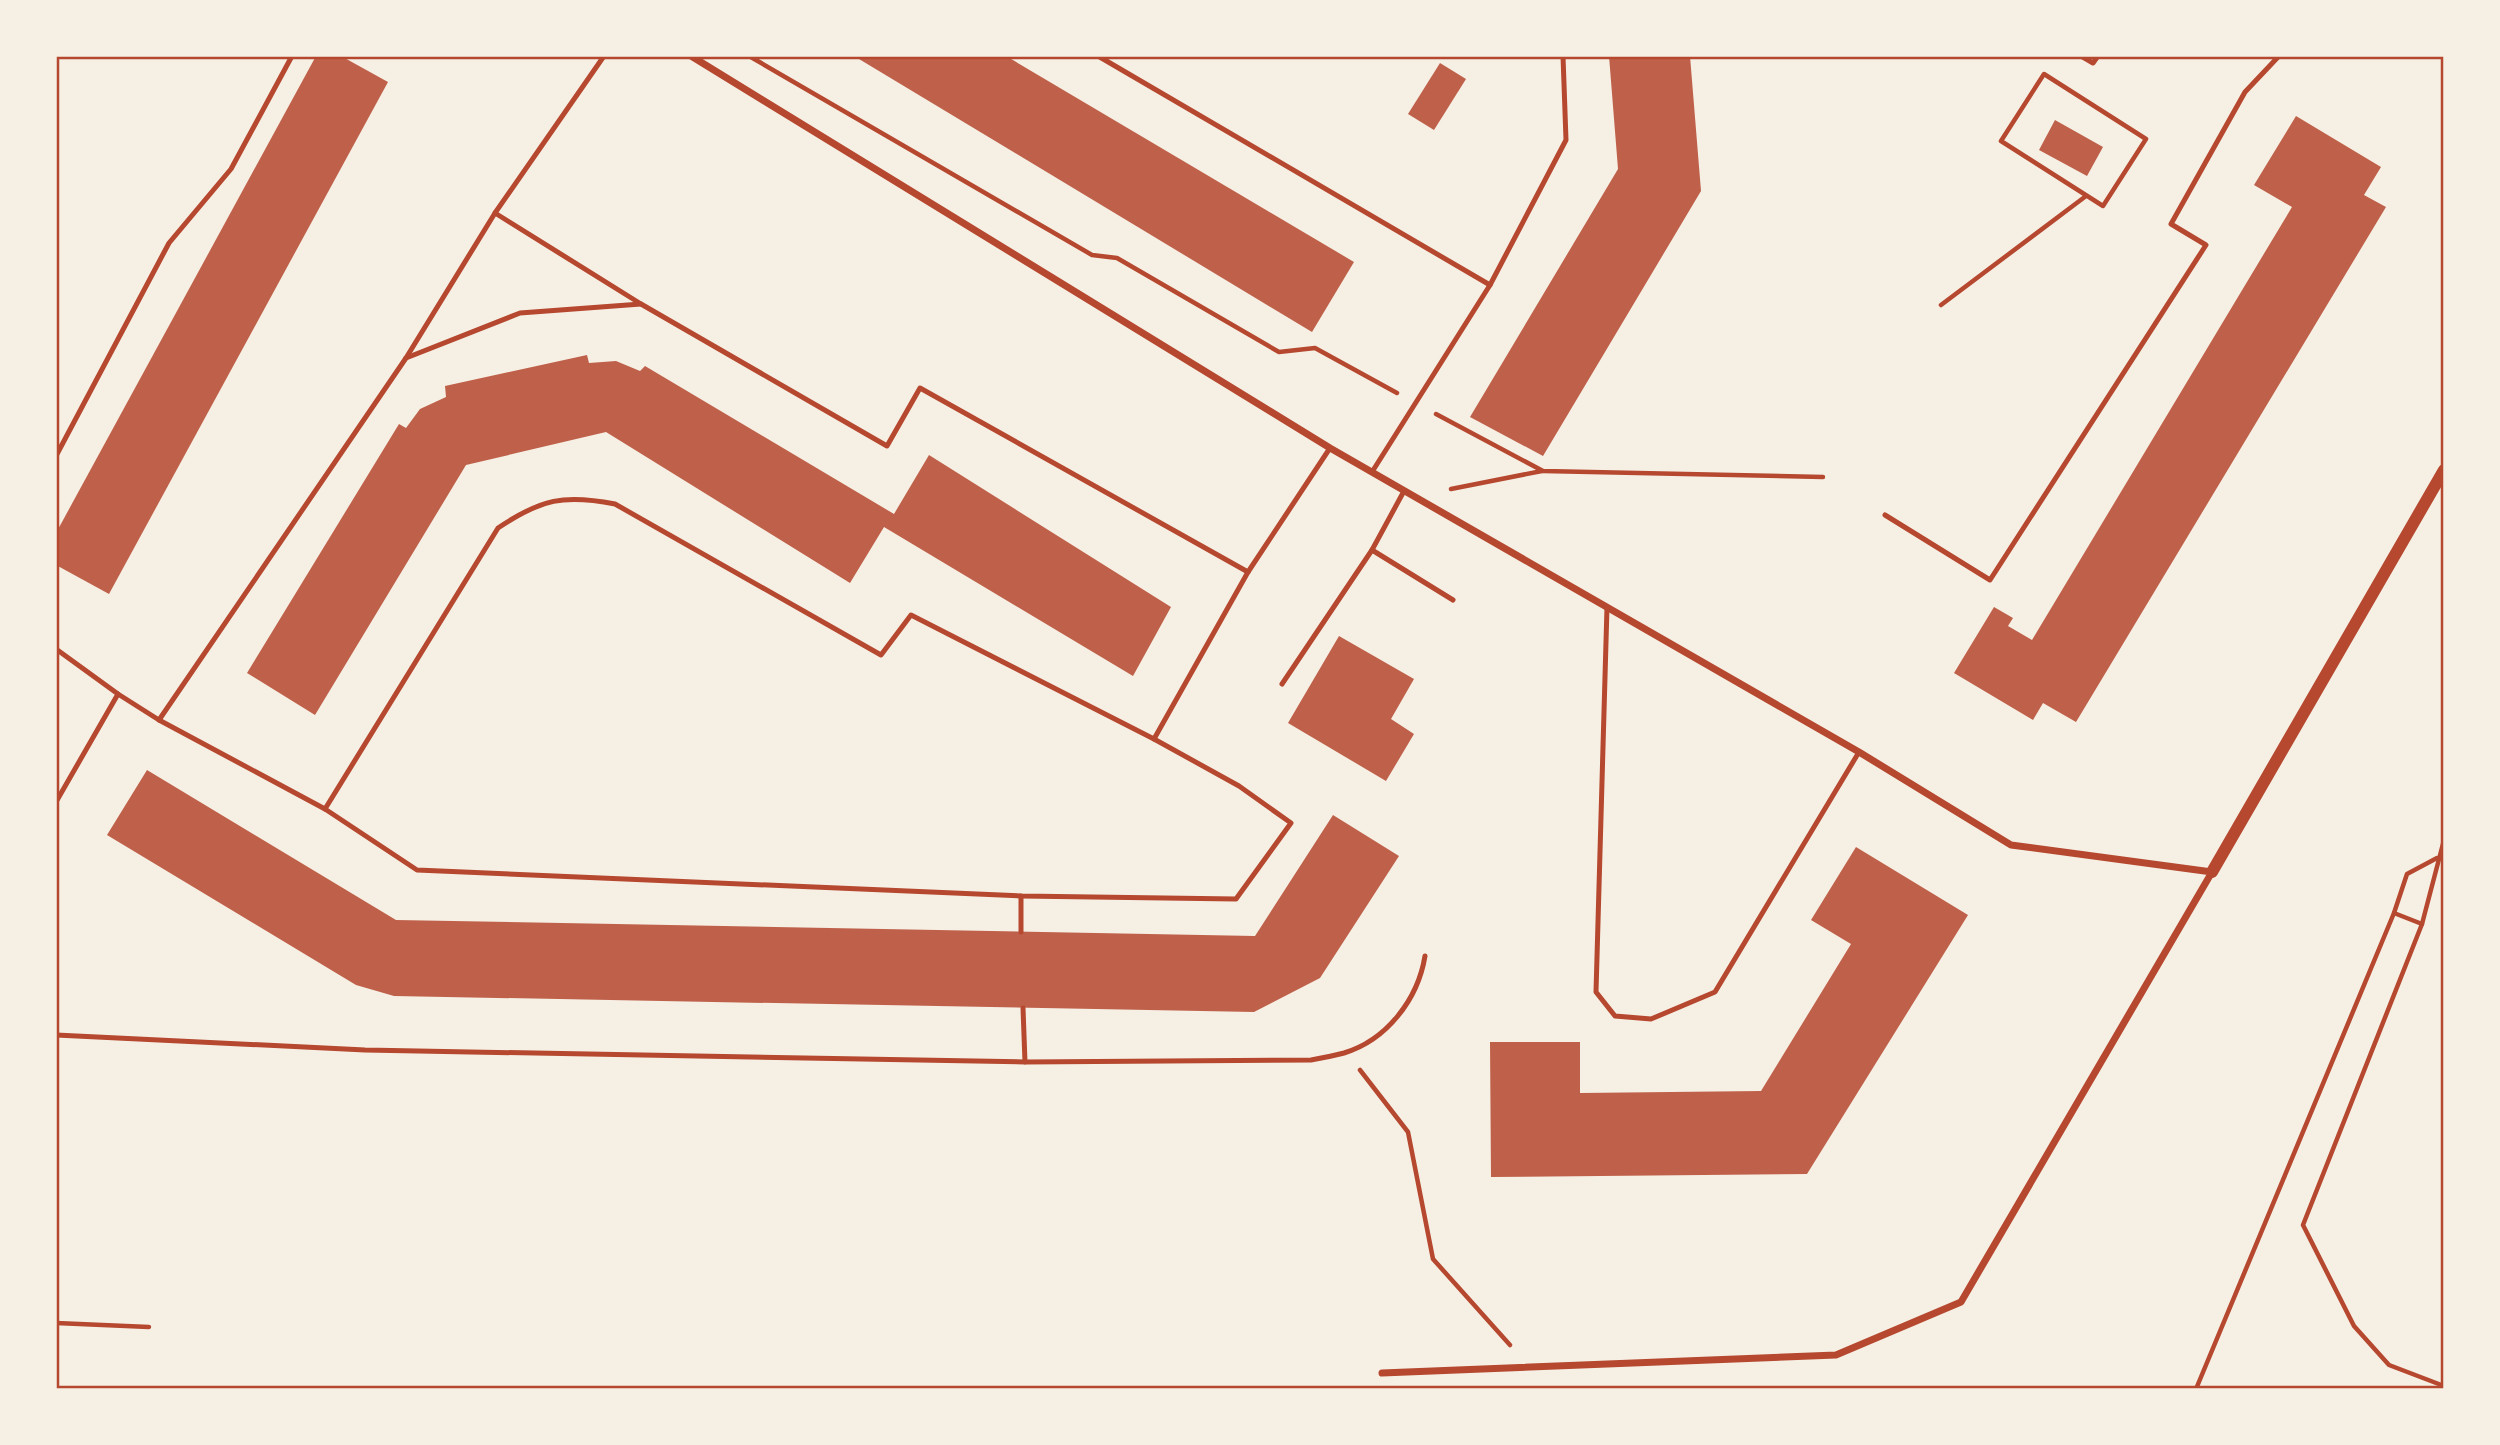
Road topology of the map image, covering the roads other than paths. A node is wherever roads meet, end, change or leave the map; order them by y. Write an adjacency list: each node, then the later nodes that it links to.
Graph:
1 (292, 56): 14 (lane)
2 (604, 56): 9 (lane)
3 (691, 56): 13 (street)
4 (1098, 56): 10 (lane)
5 (1563, 56): 10 (lane)
6 (2081, 56): 7 (lane)
7 (2098, 56)
8 (2279, 56): 18 (lane)
9 (495, 213): 11 (lane); 12 (lane)
10 (1490, 285): 16 (lane)
11 (641, 304): 12 (lane); 20 (lane)
12 (406, 358): 26 (lane)
13 (1330, 449): 16 (street); 20 (lane)
14 (56, 456)
15 (2444, 470): 31 (street)
16 (1372, 472): 17 (street)
17 (1404, 491): 19 (lane); 22 (street)
18 (1885, 515)
19 (1372, 550): 21 (lane); 24 (lane)
20 (1248, 572): 27 (lane)
21 (1453, 600)
22 (1607, 607): 28 (street); 28 (lane)
23 (56, 649): 25 (lane)
24 (1282, 684)
25 (118, 694): 26 (lane); 29 (lane)
26 (159, 720): 30 (lane)
27 (1154, 739): 30 (lane); 32 (lane)
28 (1858, 752): 31 (street)
29 (56, 802)
30 (325, 809): 32 (lane)
31 (2212, 872): 38 (street)
32 (1021, 896): 33 (lane)
33 (1021, 932)
34 (1425, 956): 37 (lane)
35 (1023, 1008): 37 (lane)
36 (56, 1035): 37 (lane)
37 (1025, 1062)
38 (1382, 1373)

